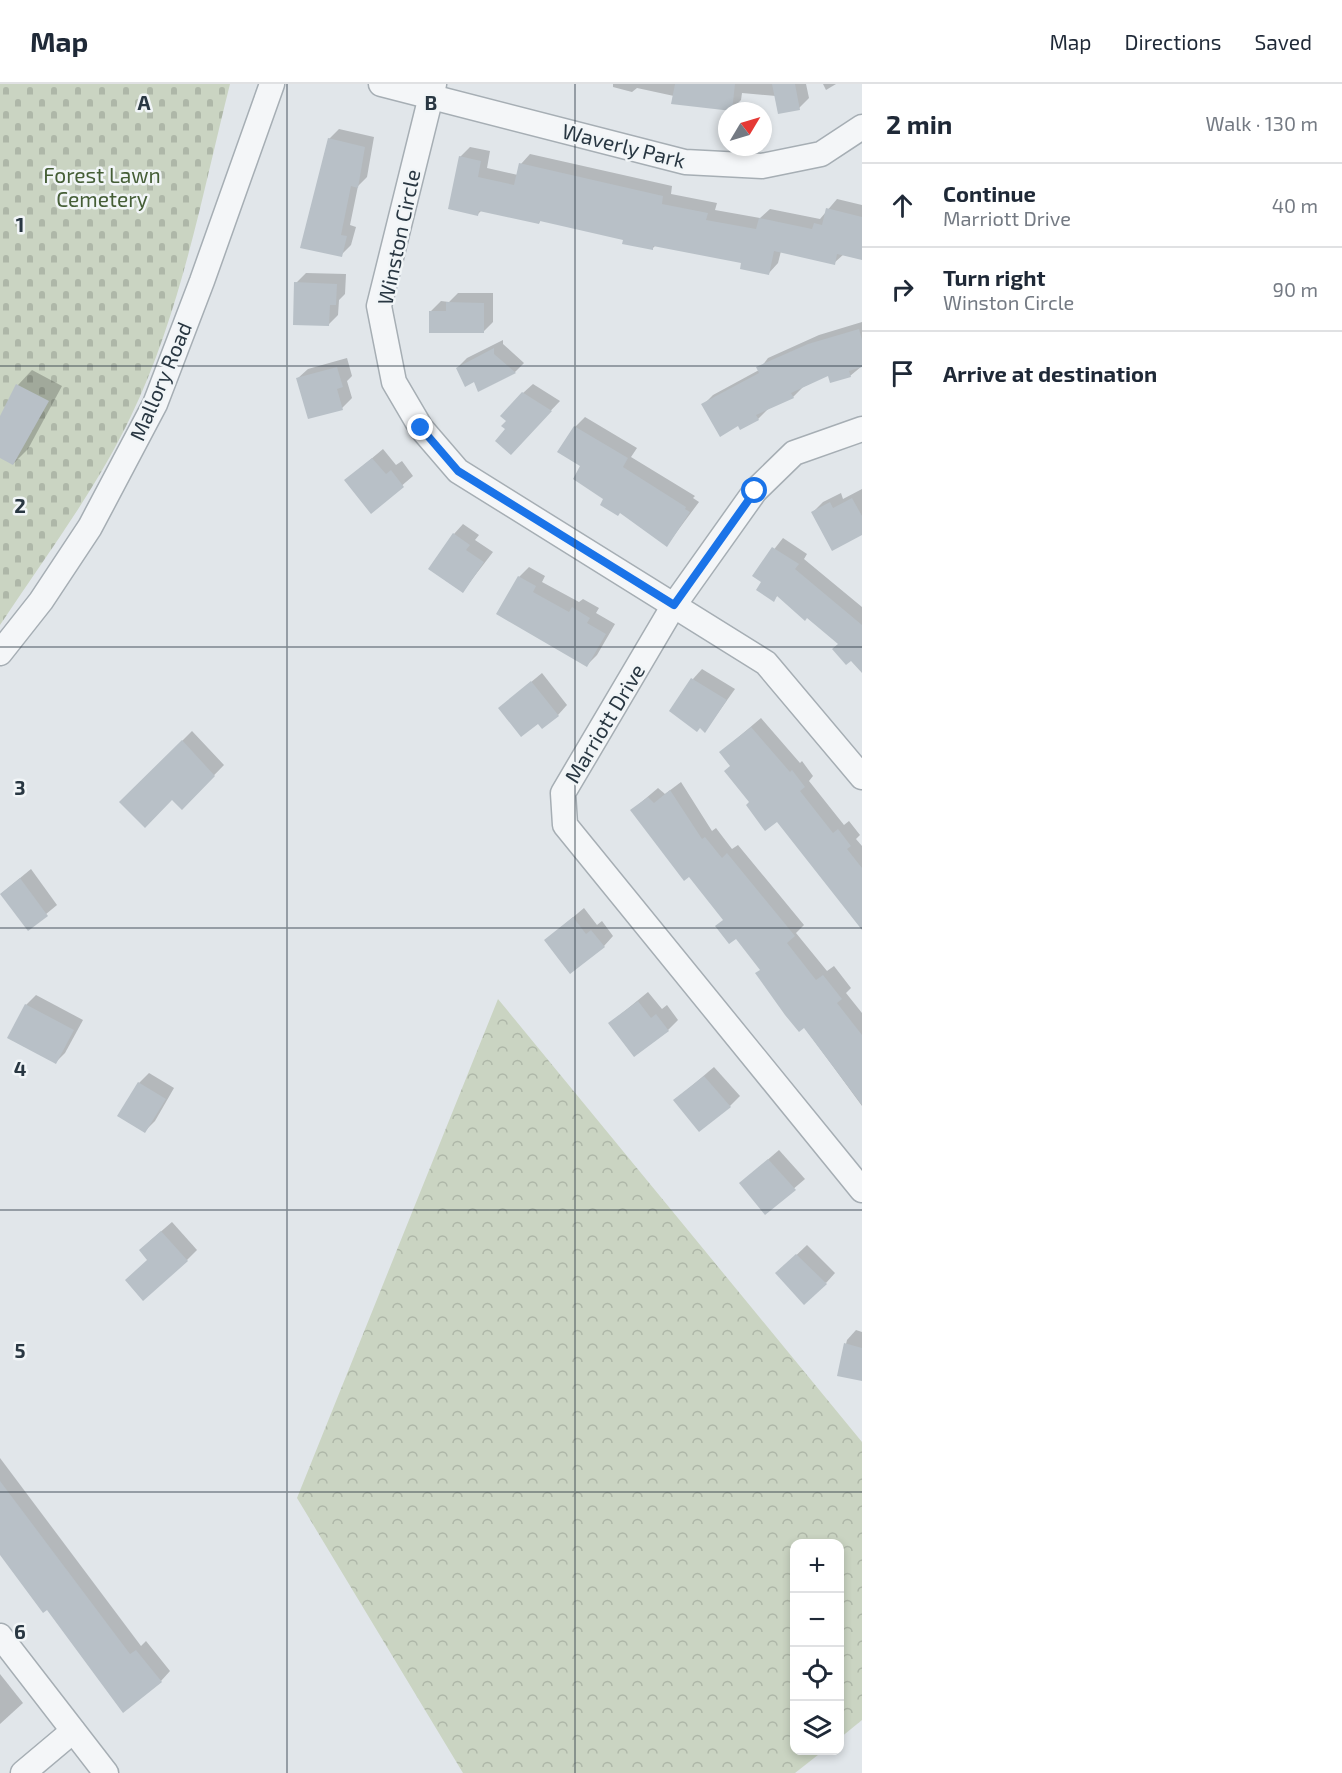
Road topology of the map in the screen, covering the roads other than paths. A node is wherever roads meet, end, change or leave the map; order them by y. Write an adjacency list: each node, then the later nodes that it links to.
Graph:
1 (272, 84): 7 (street, Mallory Road)
2 (381, 84): 3 (street, Waverly Park)
3 (432, 90): 4 (street, Waverly Park); 6 (street, Winston Circle)
4 (862, 128)
5 (862, 429): 6 (street, Marriott Drive)
6 (674, 605): 8 (street, Winston Circle); 9 (street, Marriott Drive)
7 (0, 652)
8 (862, 777)
9 (862, 1190)
10 (0, 1636): 11 (street)
11 (73, 1731): 12 (street); 13 (street)
12 (24, 1773)
13 (106, 1773)

